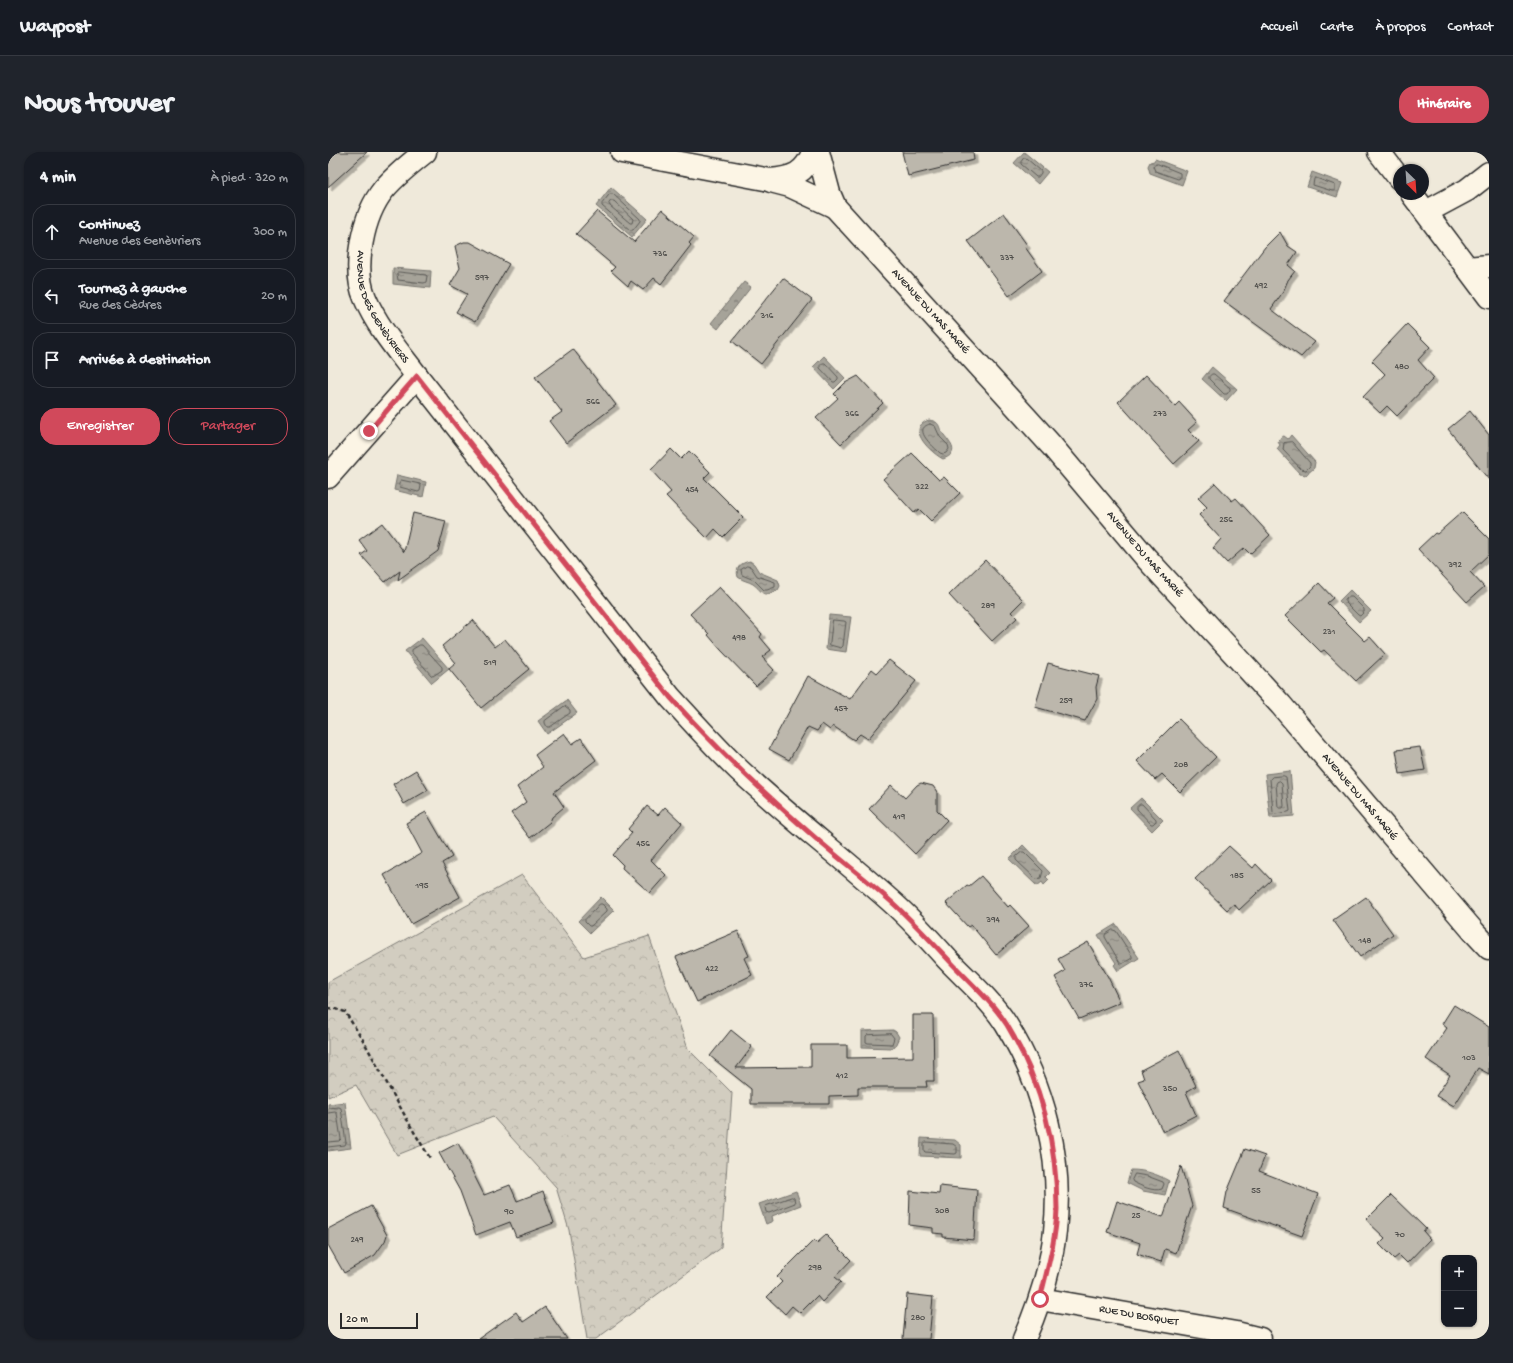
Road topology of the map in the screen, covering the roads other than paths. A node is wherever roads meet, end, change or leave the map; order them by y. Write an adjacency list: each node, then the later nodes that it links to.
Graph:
1 (425, 152): 15 (street, AVENUE DES GENÈVRIERS)
2 (622, 152): 8 (street)
3 (813, 152): 8 (street)
4 (818, 152): 10 (street, AVENUE DU MAS MARIÉ)
5 (1379, 152): 6 (street)
6 (1393, 170)
7 (1489, 173): 11 (street)
8 (770, 180): 10 (street)
9 (1417, 200): 11 (street)
10 (835, 208): 17 (street, AVENUE DU MAS MARIÉ)
11 (1426, 212): 13 (street)
12 (1489, 266): 13 (street)
13 (1467, 268): 14 (street)
14 (1489, 297)
15 (417, 376): 16 (street); 18 (street, AVENUE DES GENÈVRIERS)
16 (328, 477)
17 (1489, 948)
18 (1040, 1299): 19 (street, AVENUE DES GENÈVRIERS); 20 (street, RUE DU BOSQUET)
19 (1024, 1339)
20 (1260, 1339)

